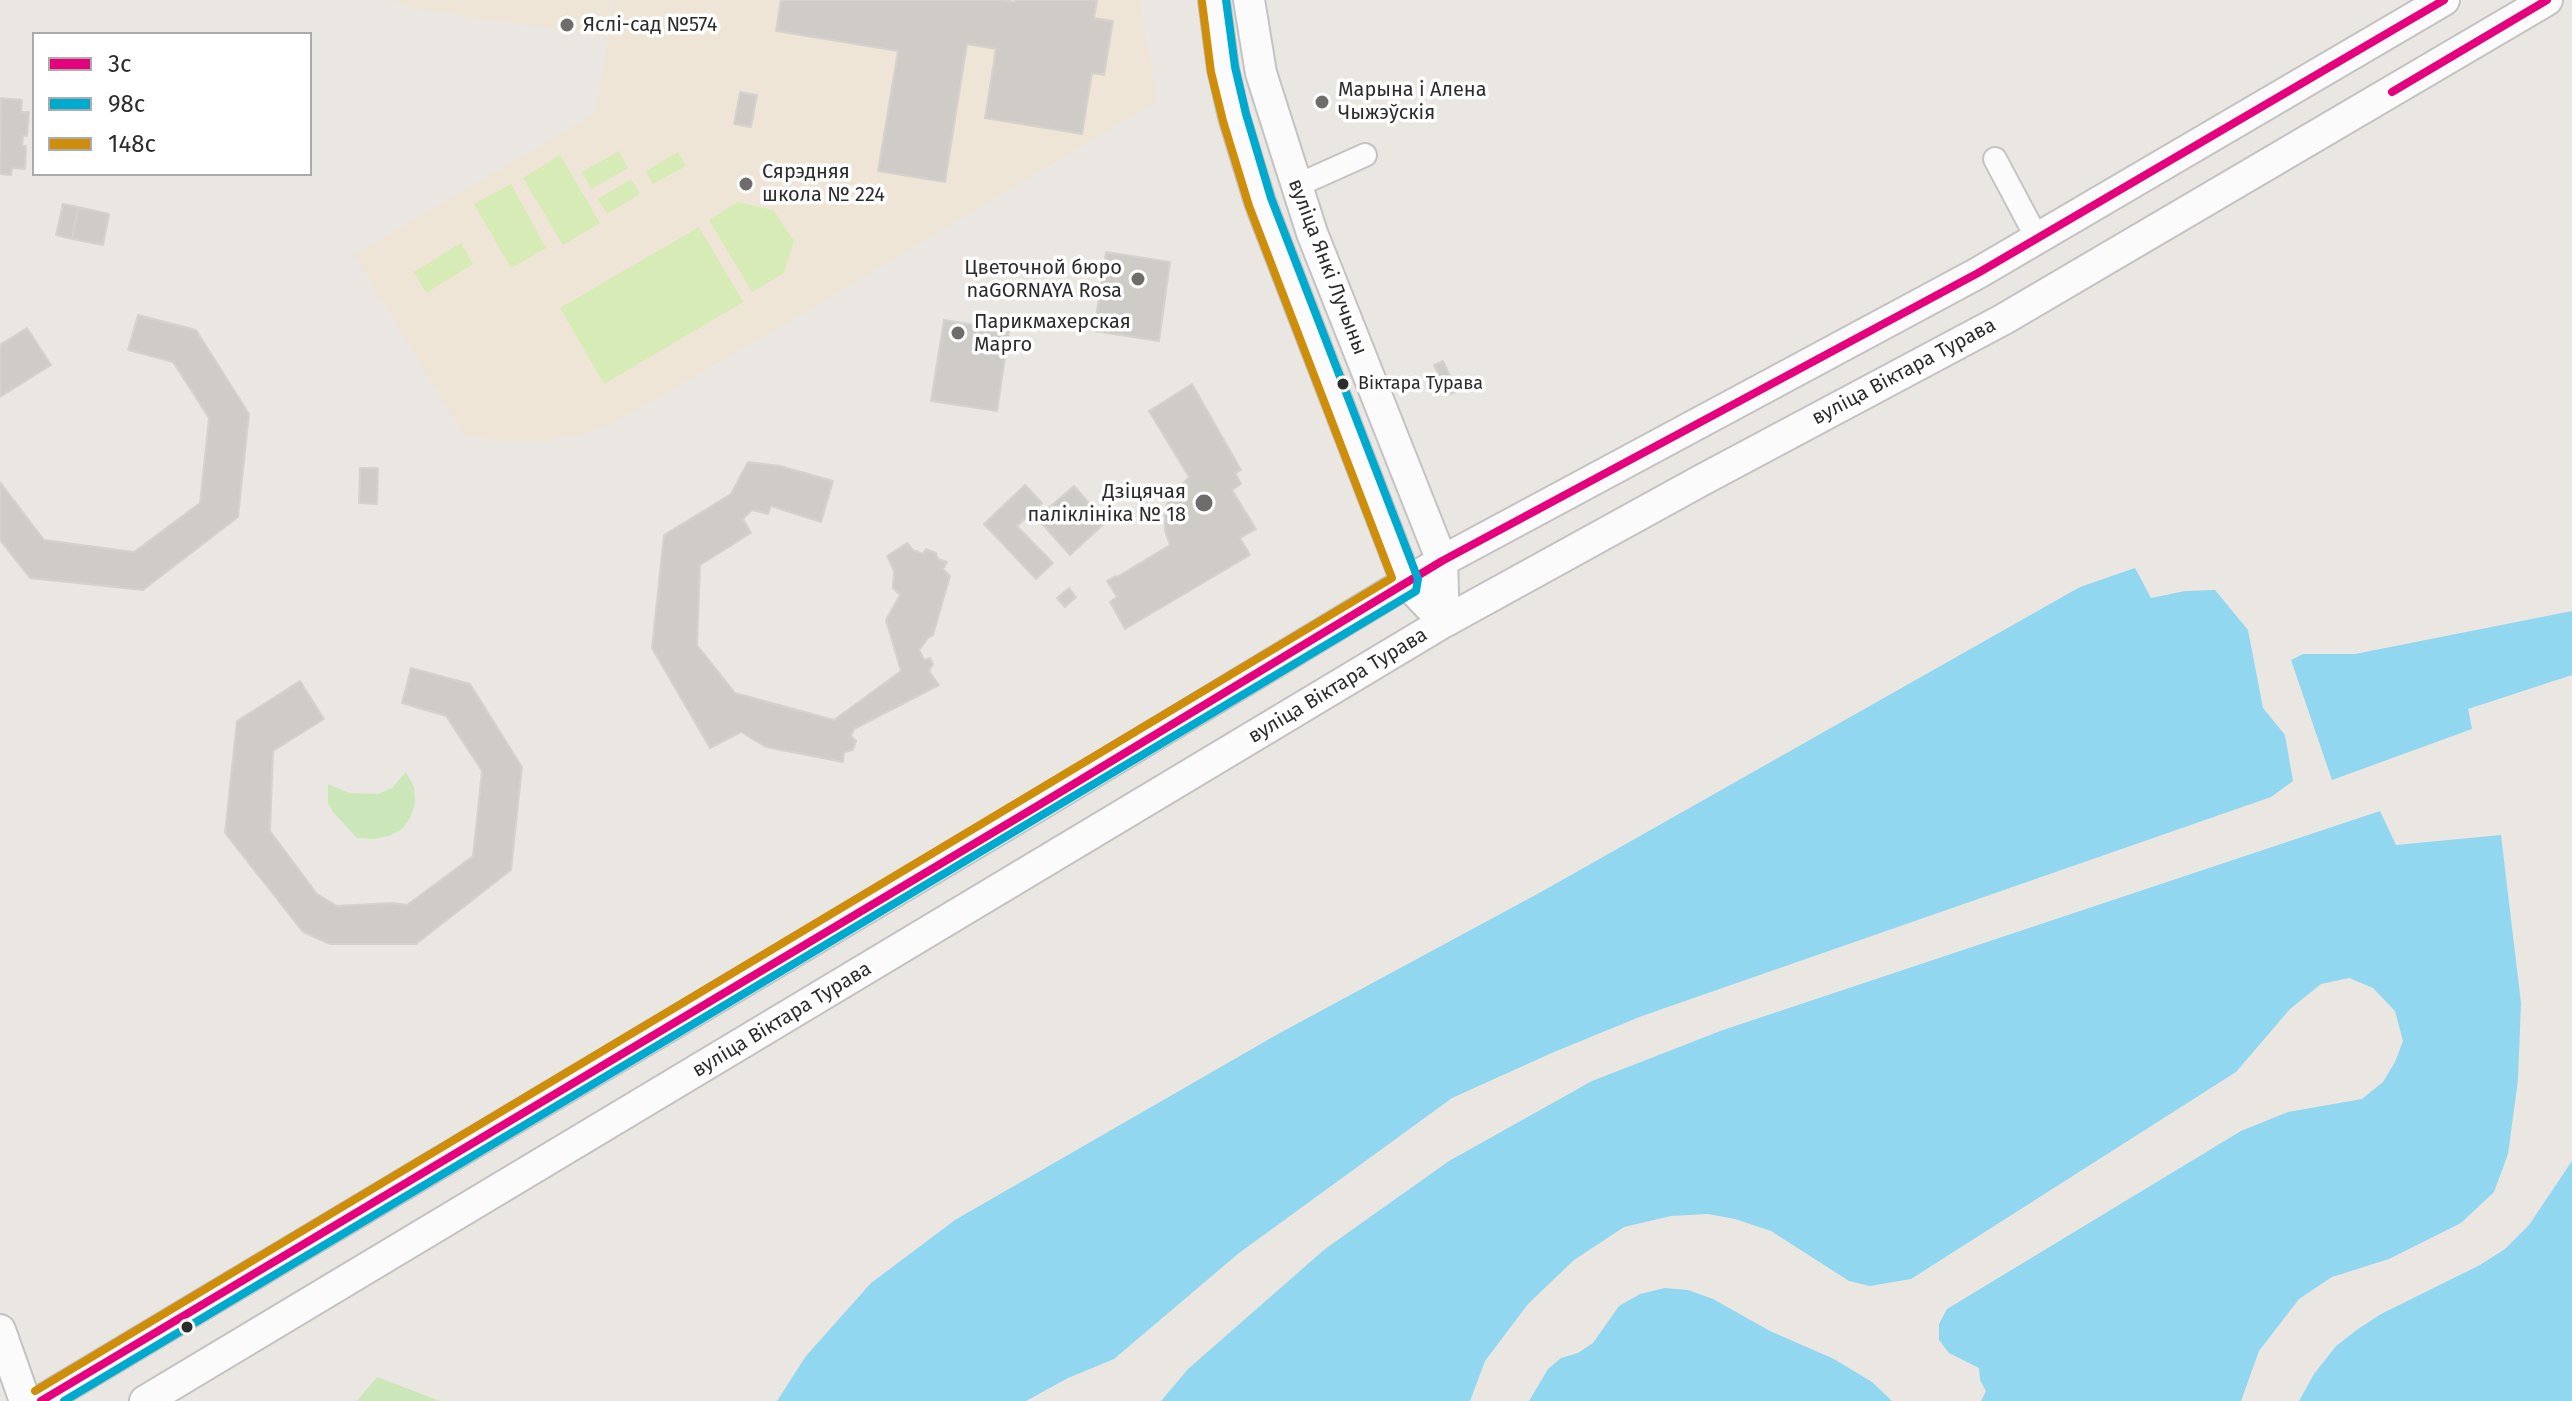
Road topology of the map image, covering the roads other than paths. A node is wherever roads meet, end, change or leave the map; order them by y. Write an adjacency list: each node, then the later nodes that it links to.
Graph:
1 (1214, 0): 8 (main road, вуліца Янкі Лучыны)
2 (1249, 0): 7 (main road, вуліца Янкі Лучыны)
3 (2444, 0): 9 (main road)
4 (2547, 0): 12 (main road, вуліца Віктара Турава)
5 (1365, 155): 7 (street)
6 (1995, 159): 9 (street)
7 (1296, 186): 8 (main road); 10 (main road, вуліца Янкі Лучыны)
8 (1260, 202): 11 (main road, вуліца Янкі Лучыны)
9 (2037, 238): 10 (main road)
10 (1442, 561): 11 (main road); 12 (main road, вуліца Янкі Лучыны)
11 (1407, 583): 12 (main road, вуліца Янкі Лучыны); 15 (main road)
12 (1444, 622): 16 (main road, вуліца Віктара Турава)
13 (0, 1330): 14 (main road)
14 (25, 1401)
15 (41, 1401)
16 (145, 1401)

